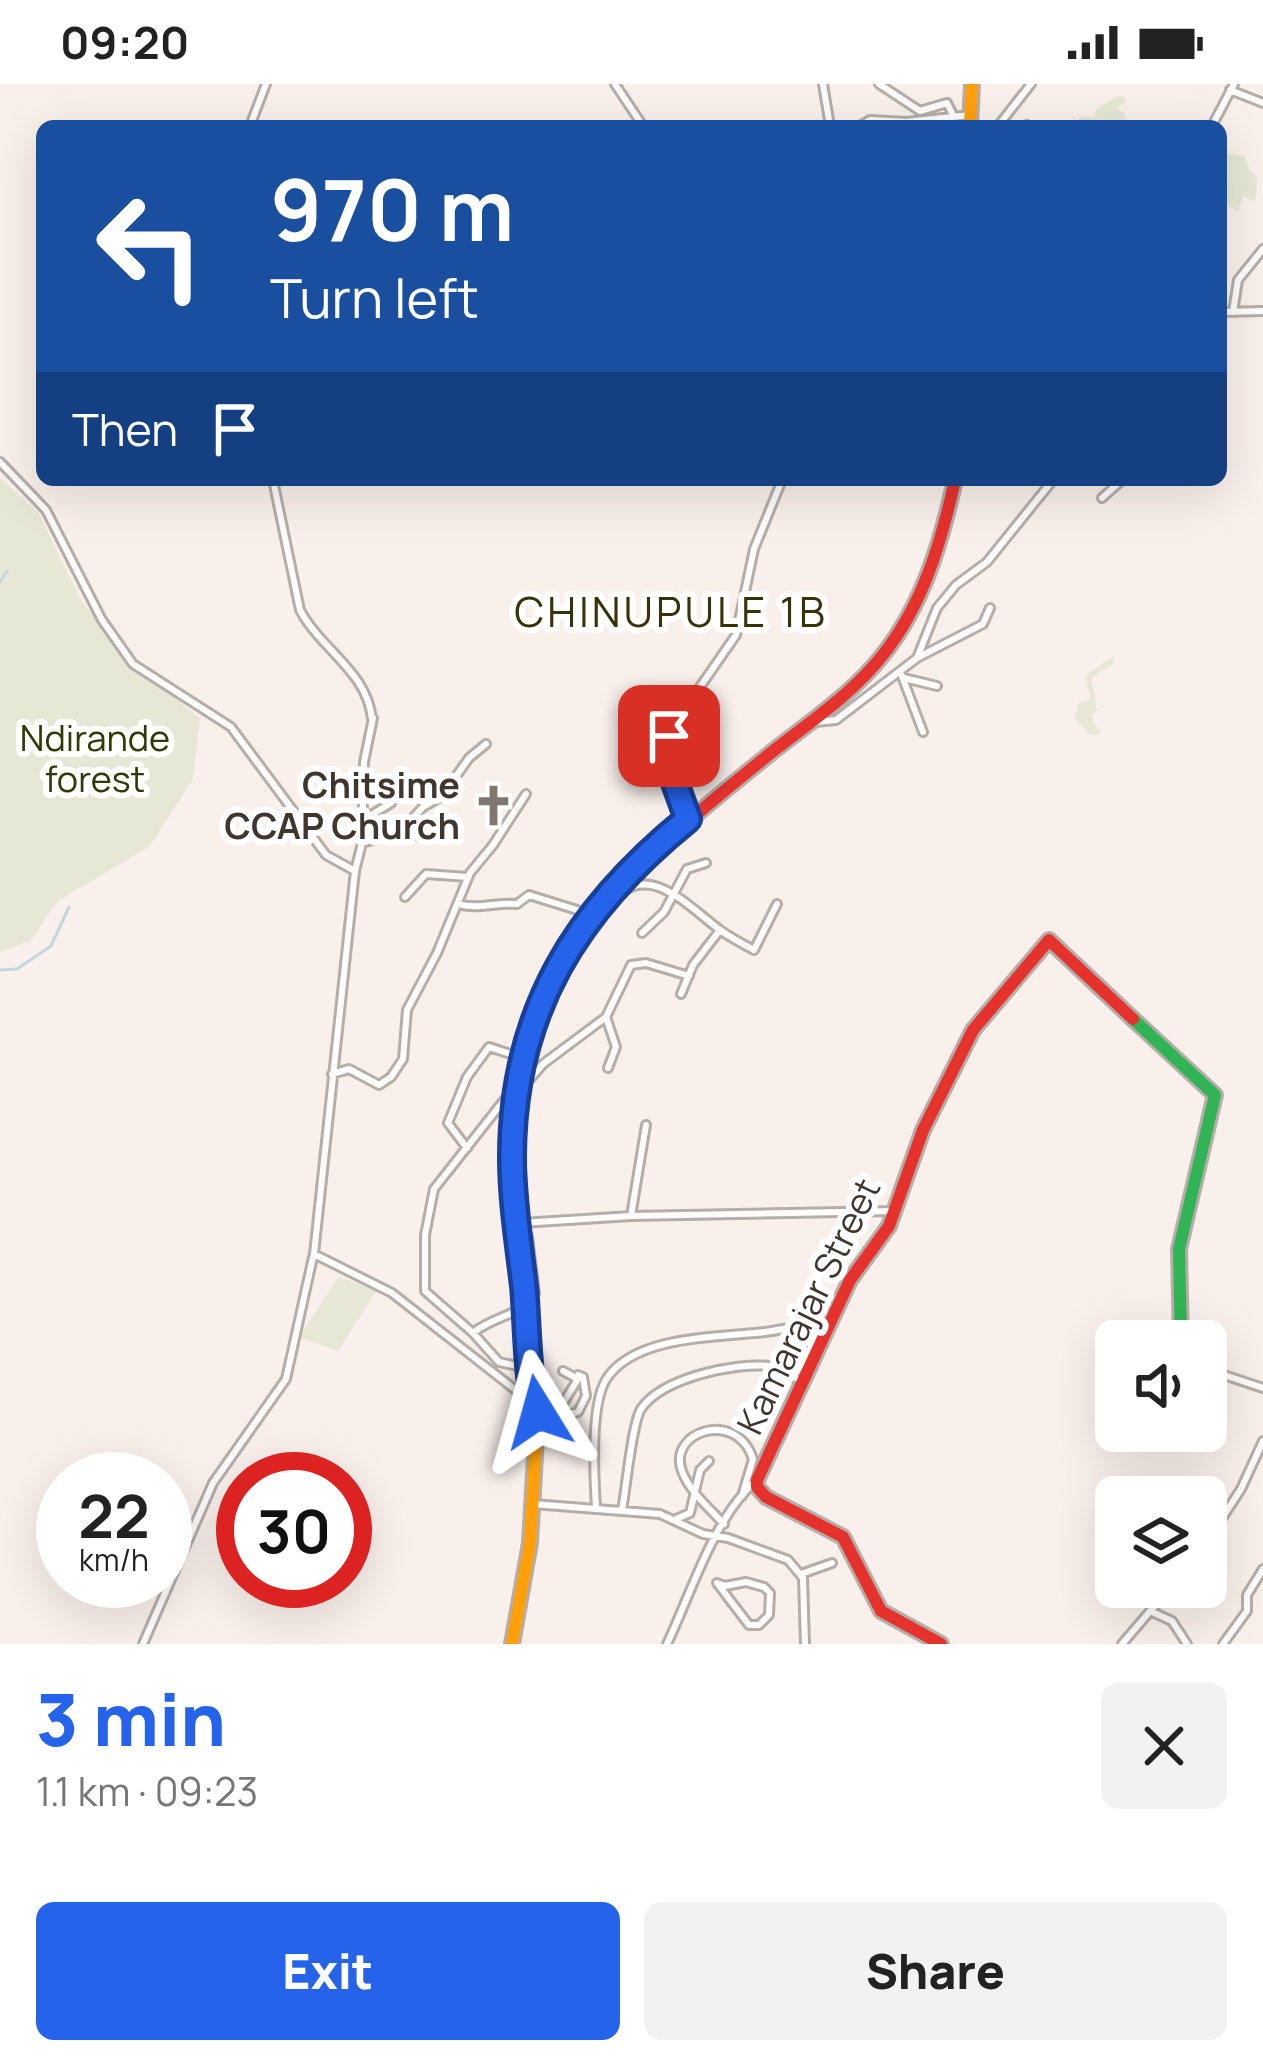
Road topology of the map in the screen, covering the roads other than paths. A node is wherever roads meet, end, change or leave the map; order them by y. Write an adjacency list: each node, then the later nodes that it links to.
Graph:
1 (266, 84): 10 (street)
2 (615, 84): 11 (street)
3 (824, 84): 12 (street)
4 (879, 84): 9 (street)
5 (1031, 84): 15 (street)
6 (975, 85): 14 (street)
7 (1232, 87): 8 (street); 16 (street)
8 (1263, 103)
9 (953, 116): 13 (street); 14 (street)
10 (252, 120)
11 (639, 120)
12 (829, 120)
13 (922, 120)
14 (971, 120)
15 (1003, 120)
16 (1215, 120)
17 (1263, 249): 20 (street)
18 (1263, 310): 20 (street)
19 (1227, 312): 20 (street)
20 (1233, 312)
21 (0, 461): 43 (street)
22 (274, 486): 38 (street)
23 (780, 486): 37 (street)
24 (954, 486): 32 (street)
25 (1048, 486): 29 (street)
26 (1115, 486): 27 (street)
27 (1102, 498)
28 (990, 608): 29 (street)
29 (916, 658): 30 (street)
30 (902, 674): 31 (street); 32 (street); 33 (street)
31 (937, 686)
32 (812, 721): 37 (street)
33 (923, 732)
34 (486, 744): 39 (street)
35 (526, 794): 44 (street)
36 (391, 803): 38 (street)
37 (688, 819): 49 (street)
38 (363, 820): 41 (street)
39 (401, 831): 40 (street); 41 (street)
40 (419, 836)
41 (362, 843): 43 (street)
42 (706, 862): 45 (street)
43 (355, 871): 57 (street)
44 (468, 877): 46 (street); 47 (street)
45 (676, 895): 49 (street); 50 (street); 51 (street)
46 (405, 897)
47 (458, 904): 49 (street); 57 (street)
48 (777, 904): 50 (street)
49 (594, 910): 55 (street)
50 (720, 930): 52 (street)
51 (643, 933)
52 (689, 976): 53 (street); 54 (street)
53 (681, 994)
54 (606, 1017): 56 (street); 58 (street)
55 (523, 1058): 58 (street); 60 (street)
56 (608, 1068)
57 (332, 1074): 65 (street)
58 (516, 1095): 60 (street); 63 (street)
59 (646, 1125): 62 (street)
60 (467, 1148): 68 (street)
61 (895, 1211): 62 (street); 67 (street, Kamarajar Street); 73 (street, Kamarajar Street)
62 (631, 1216): 63 (street)
63 (517, 1223): 66 (street)
64 (528, 1236): 66 (street)
65 (314, 1254): 75 (street); 96 (street)
66 (525, 1300): 68 (street); 69 (street)
67 (1178, 1320)
68 (473, 1333): 69 (street)
69 (532, 1369): 75 (street)
70 (563, 1371): 71 (street)
71 (578, 1376): 76 (street); 76 (street)
72 (1227, 1376): 74 (street)
73 (799, 1379): 79 (street, Kamarajar Street); 83 (street); 84 (street)
74 (1263, 1388)
75 (535, 1408): 76 (street); 82 (street)
76 (557, 1413)
77 (1263, 1441): 85 (street)
78 (709, 1461): 80 (street)
79 (757, 1480): 81 (street); 100 (street, Kamarajar Street)
80 (694, 1491): 81 (street); 86 (street); 87 (street)
81 (742, 1496): 87 (street)
82 (533, 1504): 83 (street); 97 (street)
83 (596, 1507): 84 (street)
84 (622, 1510): 86 (street)
85 (1227, 1511)
86 (676, 1519): 88 (street)
87 (724, 1524): 88 (street)
88 (717, 1534): 89 (street); 92 (street)
89 (707, 1558): 93 (street); 98 (street)
90 (832, 1563): 92 (street)
91 (1263, 1569): 103 (street)
92 (801, 1574): 99 (street)
93 (717, 1583): 93 (street)
94 (1153, 1608): 95 (street)
95 (1150, 1611): 101 (street); 102 (street)
96 (143, 1644)
97 (512, 1644)
98 (668, 1644)
99 (805, 1644)
100 (941, 1644)
101 (1122, 1644)
102 (1186, 1644)
103 (1223, 1644)

